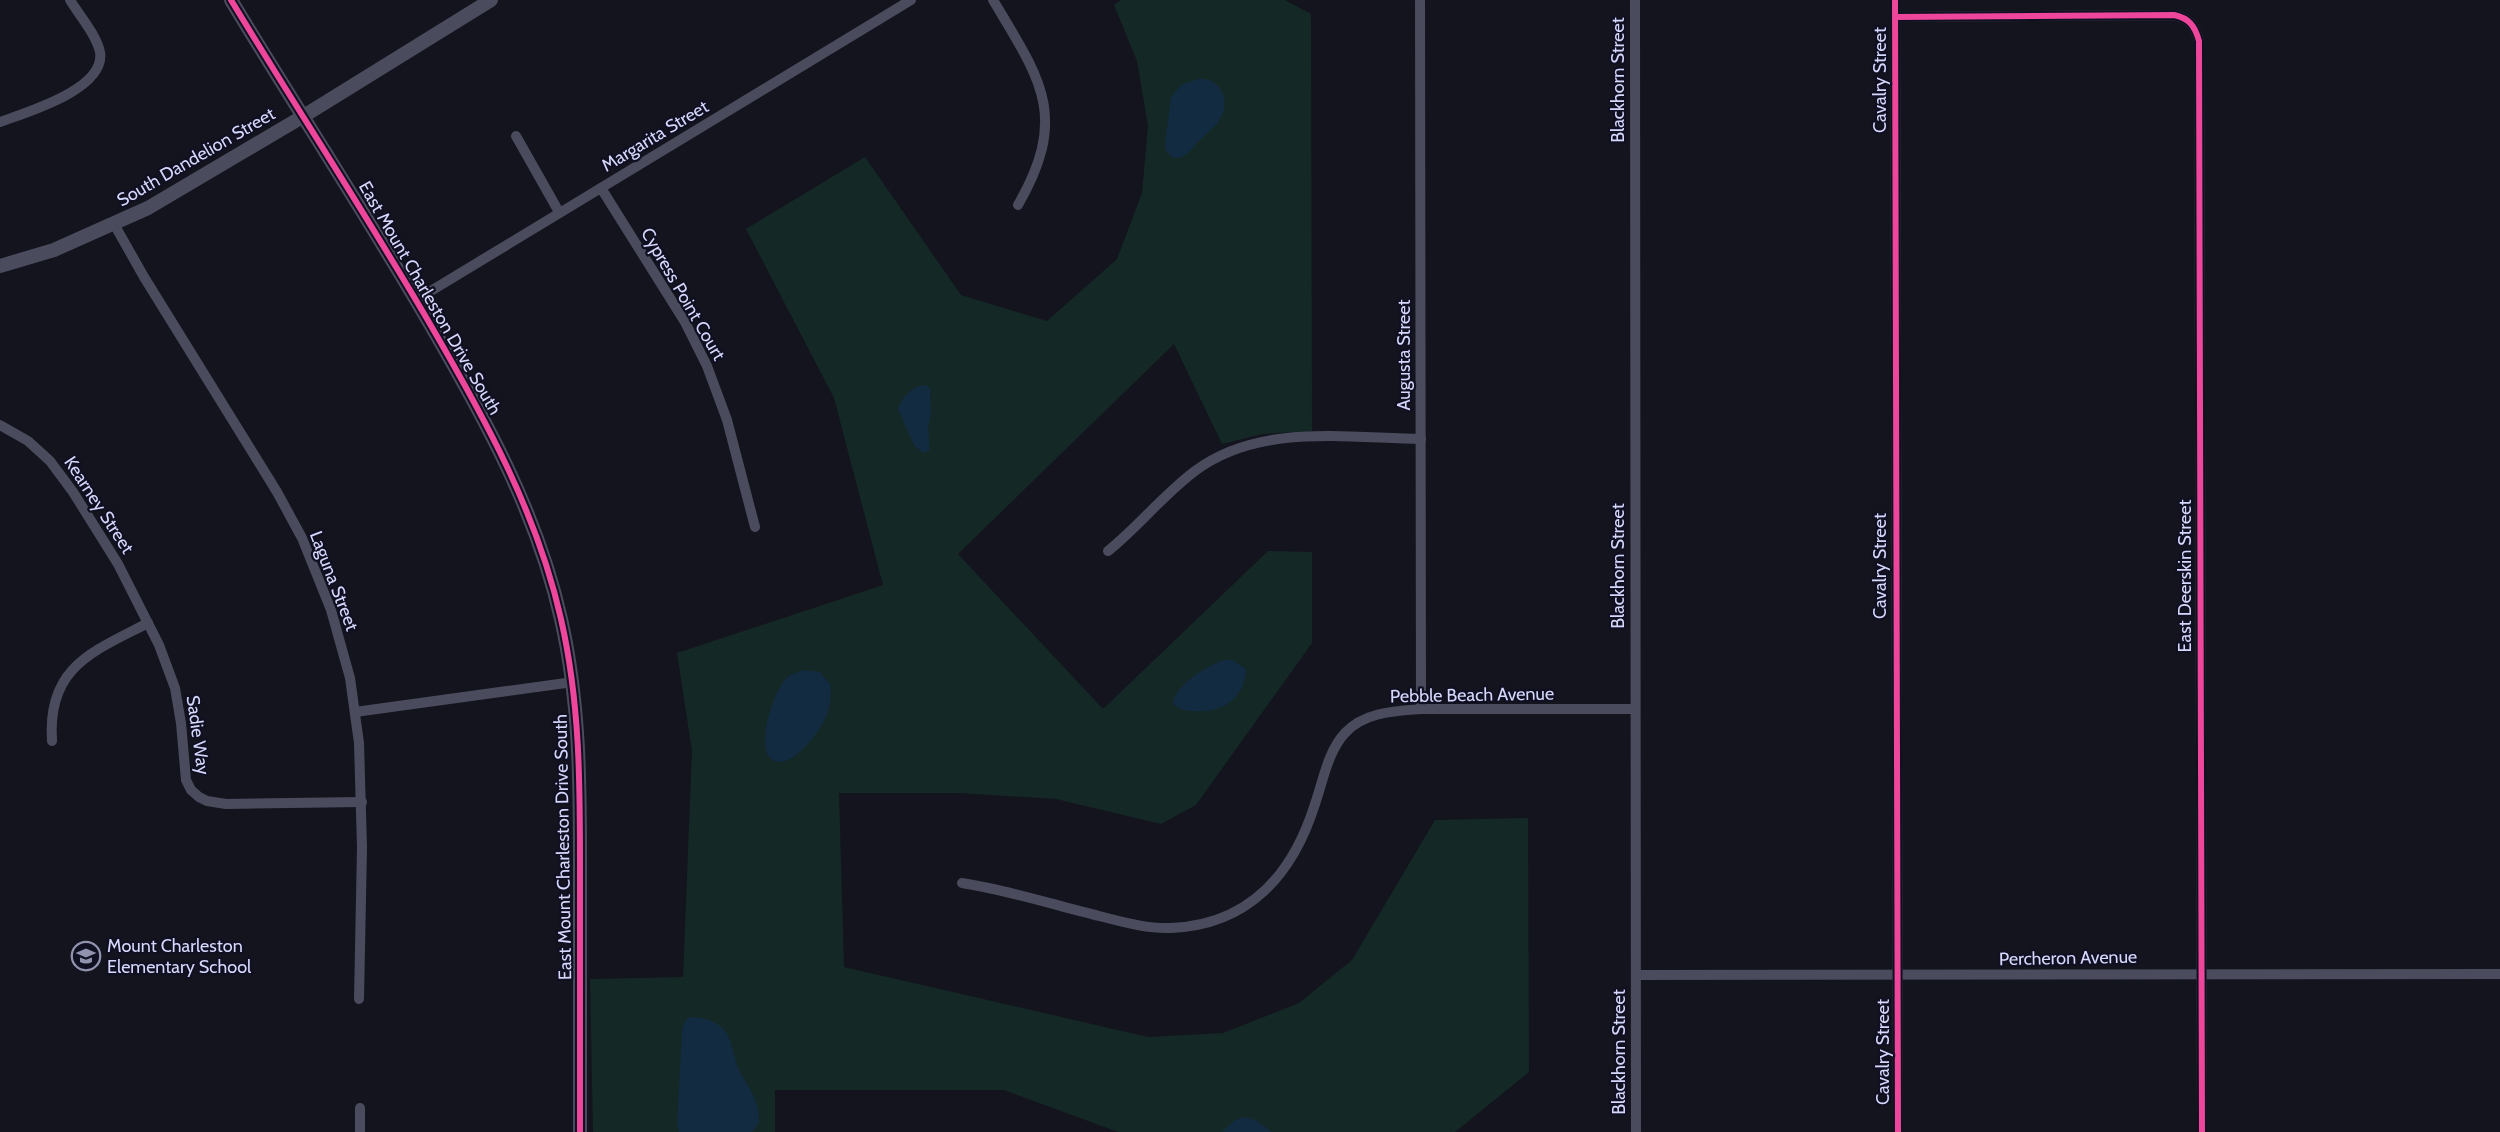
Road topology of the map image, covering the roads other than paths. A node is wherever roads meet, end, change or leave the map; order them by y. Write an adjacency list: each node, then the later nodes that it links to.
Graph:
1 (70, 0): 11 (street)
2 (231, 0): 10 (street, East Mount Charleston Drive South)
3 (491, 0): 10 (street, South Dandelion Street)
4 (911, 0): 13 (street, Margarita Street)
5 (993, 0): 14 (street)
6 (1420, 0): 20 (street, Augusta Street)
7 (1635, 0): 26 (street, Blackhorn Street)
8 (1895, 0): 9 (street, Cavalry Street)
9 (1895, 17): 31 (street, East Deerskin Street); 32 (street, Cavalry Street)
10 (302, 117): 16 (street, South Dandelion Street); 18 (street, East Mount Charleston Drive South)
11 (0, 122)
12 (516, 136): 15 (street)
13 (601, 188): 15 (street, Margarita Street); 21 (street, Cypress Point Court)
14 (1018, 205)
15 (559, 212): 18 (street, Margarita Street)
16 (114, 224): 17 (street, South Dandelion Street); 27 (street, Laguna Street)
17 (0, 266)
18 (416, 300): 24 (street, East Mount Charleston Drive South)
19 (0, 425): 23 (street, Kearney Street)
20 (1421, 439): 22 (street); 25 (street, Augusta Street)
21 (754, 526)
22 (1108, 551)
23 (148, 623): 28 (street); 29 (street, Sadie Way)
24 (573, 682): 27 (street); 38 (street, East Mount Charleston Drive South)
25 (1421, 709): 26 (street, Pebble Beach Avenue); 30 (street, Pebble Beach Avenue)
26 (1635, 709): 34 (street, Blackhorn Street)
27 (355, 712): 29 (street, Laguna Street)
28 (52, 741)
29 (362, 802): 35 (street, Laguna Street)
30 (962, 883)
31 (2201, 973): 32 (street, Percheron Avenue); 33 (street, Percheron Avenue); 41 (street, East Deerskin Street)
32 (1899, 974): 34 (street, Percheron Avenue); 40 (street, Cavalry Street)
33 (2500, 974)
34 (1636, 975): 39 (street, Blackhorn Street)
35 (359, 999)
36 (360, 1108): 37 (street)
37 (360, 1132)
38 (580, 1132)
39 (1636, 1132)
40 (1898, 1132)
41 (2202, 1132)

